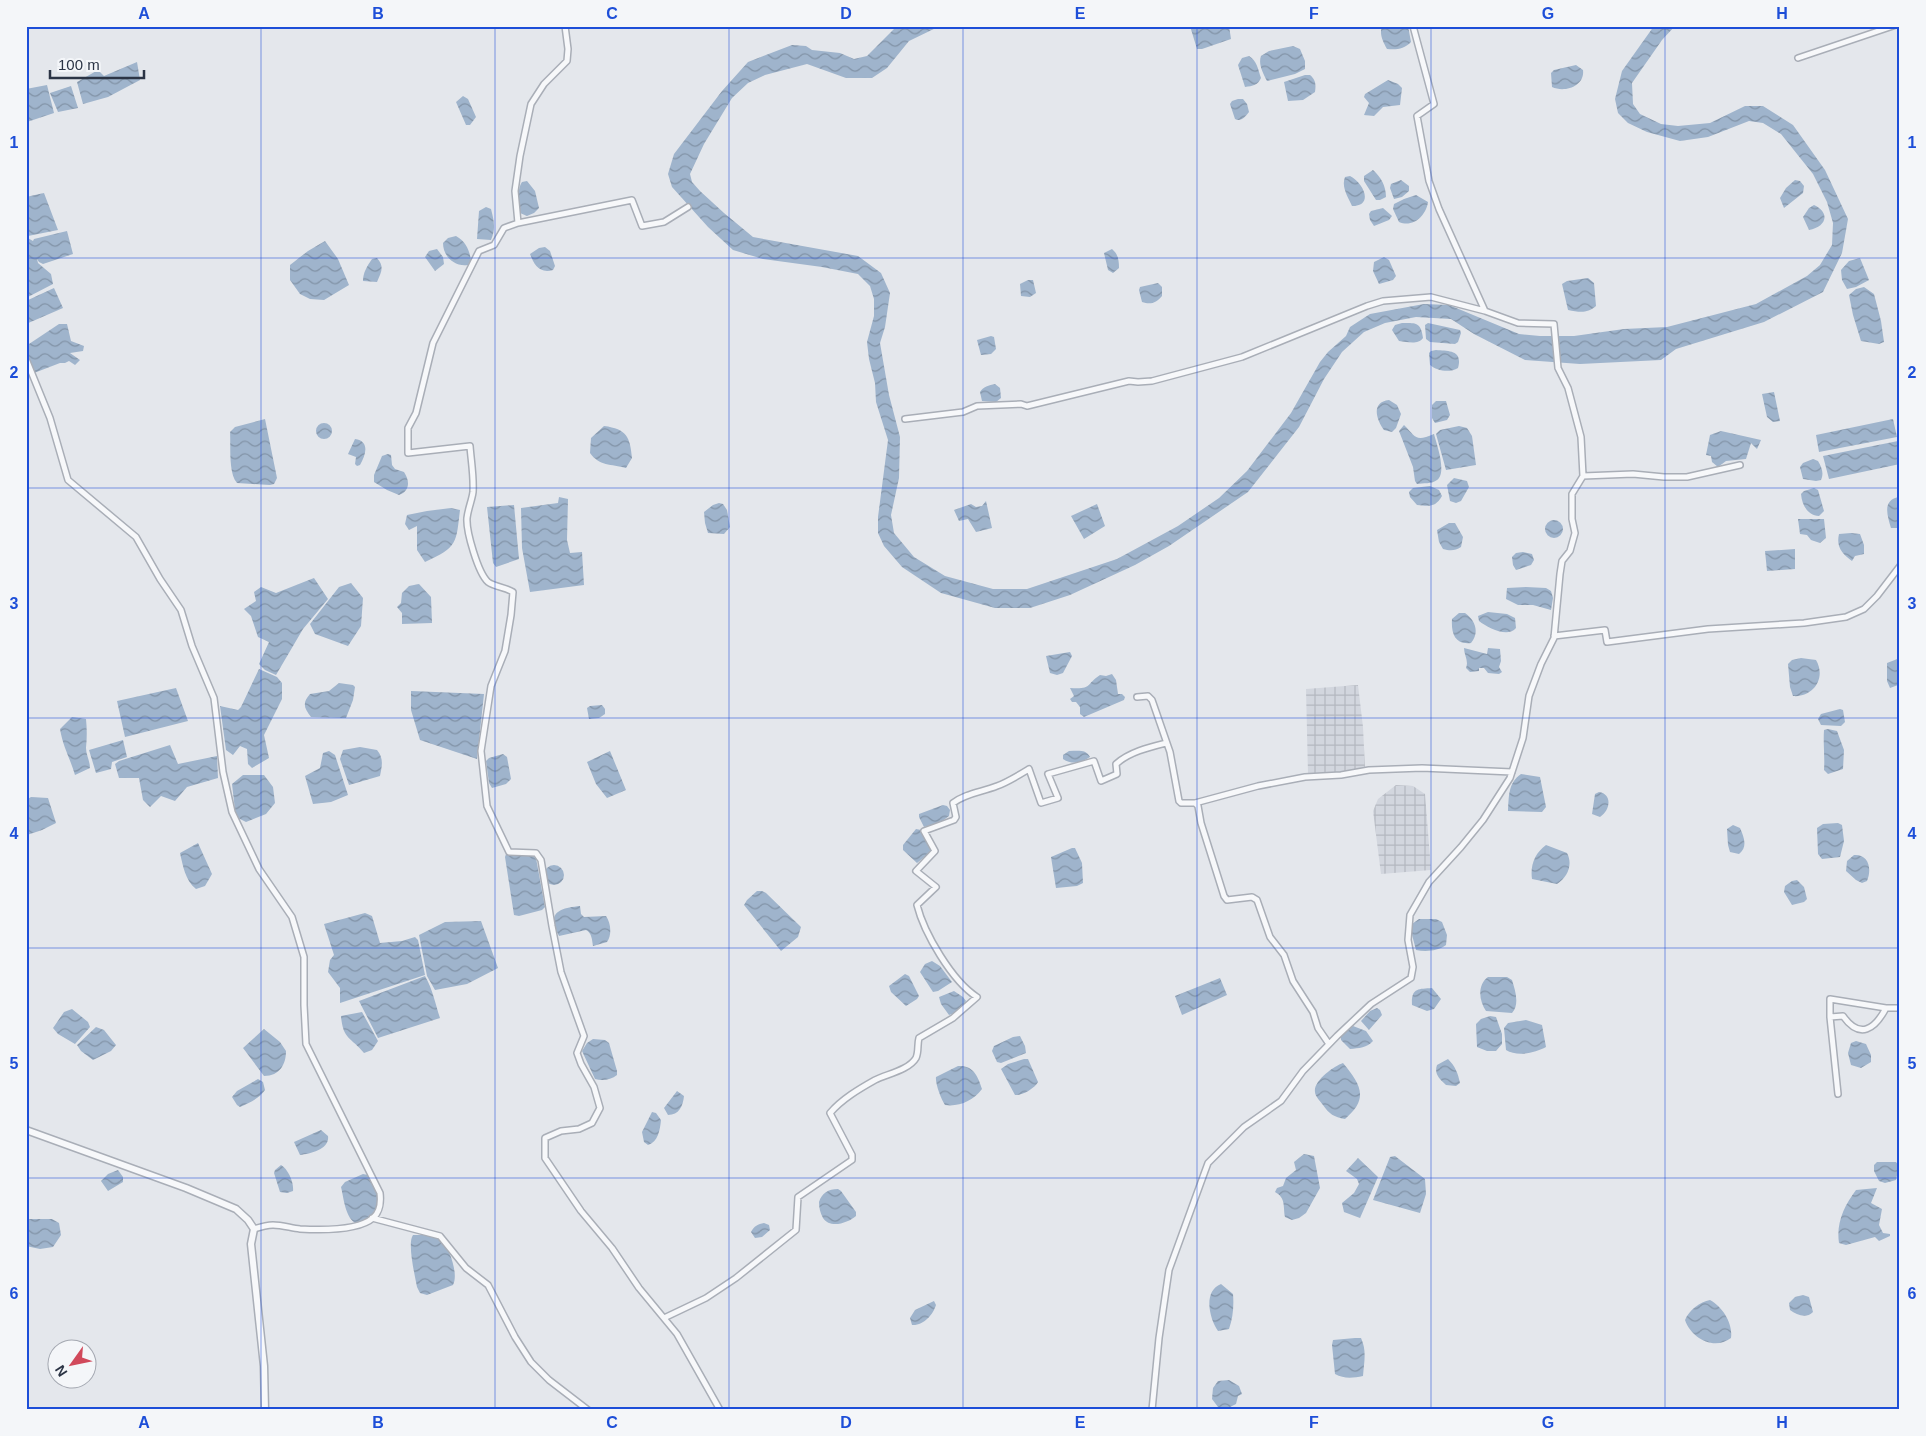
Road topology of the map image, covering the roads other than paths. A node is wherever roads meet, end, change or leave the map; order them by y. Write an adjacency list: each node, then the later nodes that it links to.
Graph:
1 (565, 26): 6 (street)
2 (1413, 26): 7 (street)
3 (1893, 26): 4 (street)
4 (1798, 58)
5 (688, 207): 6 (street)
6 (518, 223): 27 (street)
7 (1485, 311): 10 (street); 12 (street)
8 (26, 358): 9 (street)
9 (29, 373): 25 (street)
10 (905, 419)
11 (1740, 465): 12 (street)
12 (1583, 476): 14 (street)
13 (1900, 566): 14 (street)
14 (1554, 636): 17 (street)
15 (1137, 697): 16 (street)
16 (1166, 743): 18 (street); 27 (street)
17 (1512, 772): 18 (street); 22 (street)
18 (1195, 803): 22 (street)
19 (1886, 1008): 20 (street); 21 (street); 21 (street)
20 (1900, 1008)
21 (1830, 1017): 23 (street)
22 (1329, 1044): 31 (street)
23 (1838, 1094)
24 (26, 1130): 26 (street)
25 (372, 1218): 26 (street); 29 (street)
26 (254, 1229): 28 (street)
27 (664, 1318): 30 (street)
28 (265, 1410)
29 (588, 1410)
30 (720, 1410)
31 (1152, 1410)

